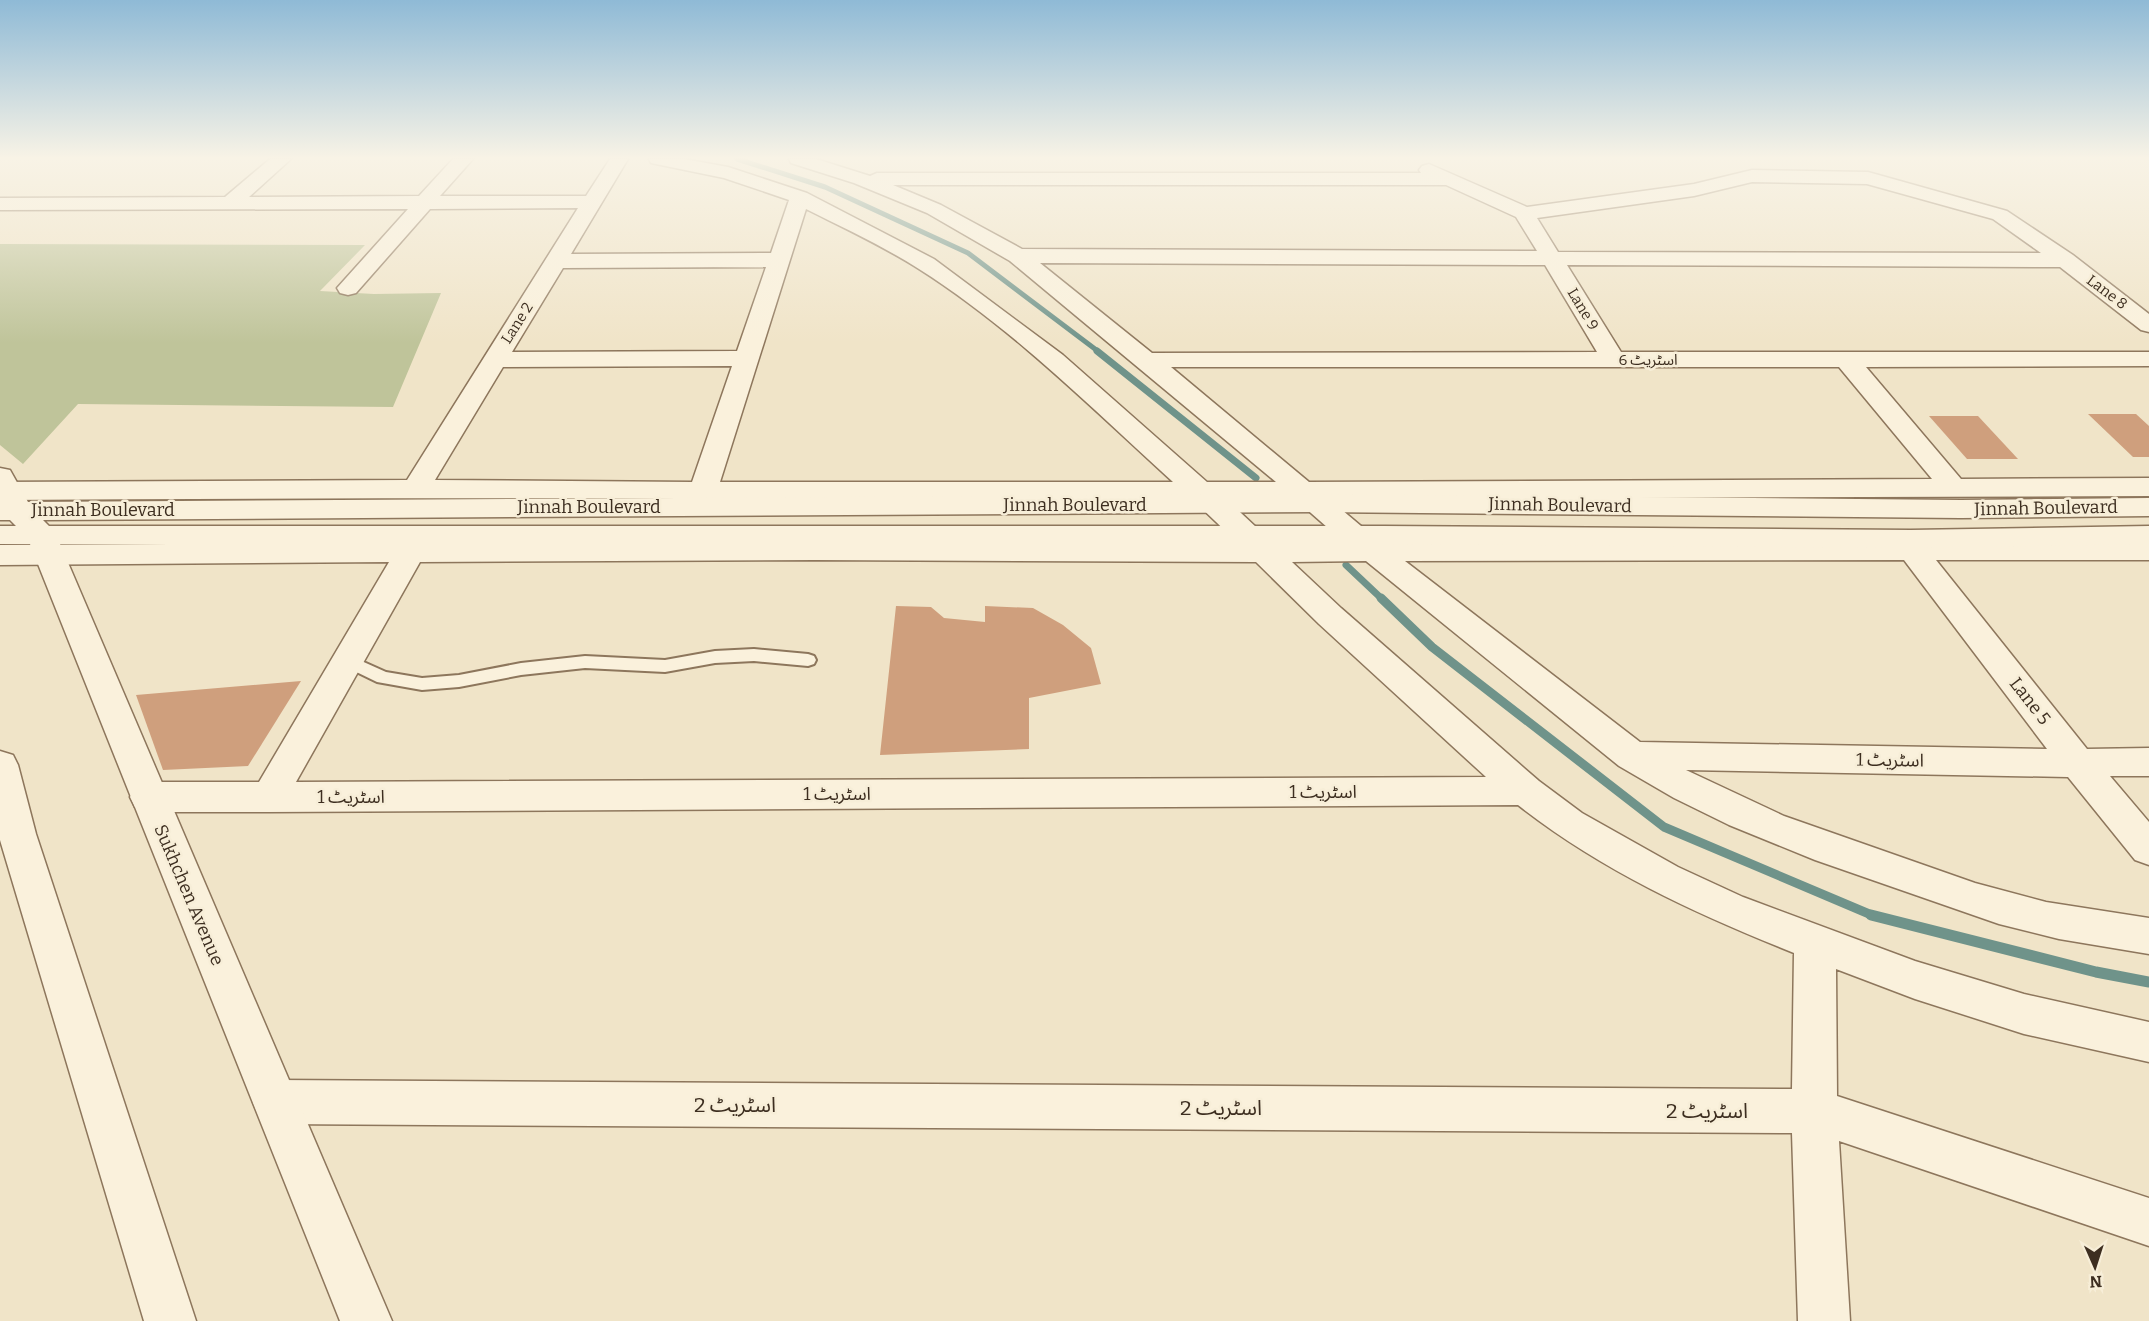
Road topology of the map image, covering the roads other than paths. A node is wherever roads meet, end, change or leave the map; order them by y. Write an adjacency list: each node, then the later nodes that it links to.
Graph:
1 (408, 221): 13 (street)
2 (581, 221): 12 (street, Lane 2)
3 (792, 221): 10 (street)
4 (844, 221): 27 (street)
5 (955, 221): 8 (street)
6 (1529, 221): 9 (street, Lane 9)
7 (2009, 221): 11 (street, Lane 8)
8 (1018, 256): 9 (street); 21 (street)
9 (1552, 258): 11 (street); 22 (street, Lane 9)
10 (780, 260): 12 (street); 17 (street)
11 (2065, 260): 14 (street, Lane 8)
12 (556, 261): 20 (street, Lane 2)
13 (348, 288)
14 (2124, 305): 15 (street); 16 (street, Lane 8)
15 (2149, 305)
16 (2149, 325)
17 (747, 358): 20 (street); 25 (street)
18 (1846, 359): 19 (street, اسٹریٹ 6); 22 (street, اسٹریٹ 6); 23 (street)
19 (2149, 359)
20 (495, 360): 24 (street, Lane 2)
21 (1146, 360): 22 (street, اسٹریٹ 6); 28 (street)
22 (1614, 360)
23 (1952, 486): 26 (street); 28 (street)
24 (416, 488): 25 (street); 29 (street)
25 (703, 491): 27 (street)
26 (2146, 494): 28 (street, Jinnah Boulevard)
27 (1207, 497): 28 (street, Jinnah Boulevard); 29 (street, Jinnah Boulevard); 33 (street)
28 (1310, 497): 34 (street)
29 (319, 499): 30 (street, Jinnah Boulevard)
30 (16, 510): 31 (street, Jinnah Boulevard); 35 (street); 39 (street); 47 (street, Sukhchen Avenue)
31 (0, 535)
32 (2149, 535): 34 (street, Jinnah Boulevard)
33 (1257, 544): 34 (street); 35 (street, Jinnah Boulevard); 38 (street); 46 (street)
34 (1364, 544): 37 (street); 42 (street)
35 (288, 545): 38 (street)
36 (2149, 550): 37 (street)
37 (1914, 552): 44 (street, Lane 5)
38 (410, 554): 41 (street)
39 (0, 555)
40 (808, 660): 41 (lane)
41 (348, 661): 48 (street)
42 (1632, 756): 44 (street, اسٹریٹ 1); 51 (street)
43 (2149, 762): 44 (street, اسٹریٹ 1)
44 (2078, 763): 50 (street, Lane 5)
45 (0, 765): 49 (street)
46 (1526, 791): 48 (street, اسٹریٹ 1); 52 (street)
47 (148, 797): 48 (street, اسٹریٹ 1); 54 (street, Sukhchen Avenue)
48 (269, 797)
49 (9, 838): 57 (street)
50 (2149, 849)
51 (2149, 936)
52 (1815, 943): 53 (street); 55 (street)
53 (2149, 1042)
54 (276, 1102): 55 (street, اسٹریٹ 2); 58 (street, Sukhchen Avenue)
55 (1814, 1111): 56 (street, اسٹریٹ 2); 59 (street)
56 (2149, 1222)
57 (170, 1321)
58 (366, 1321)
59 (1824, 1321)

